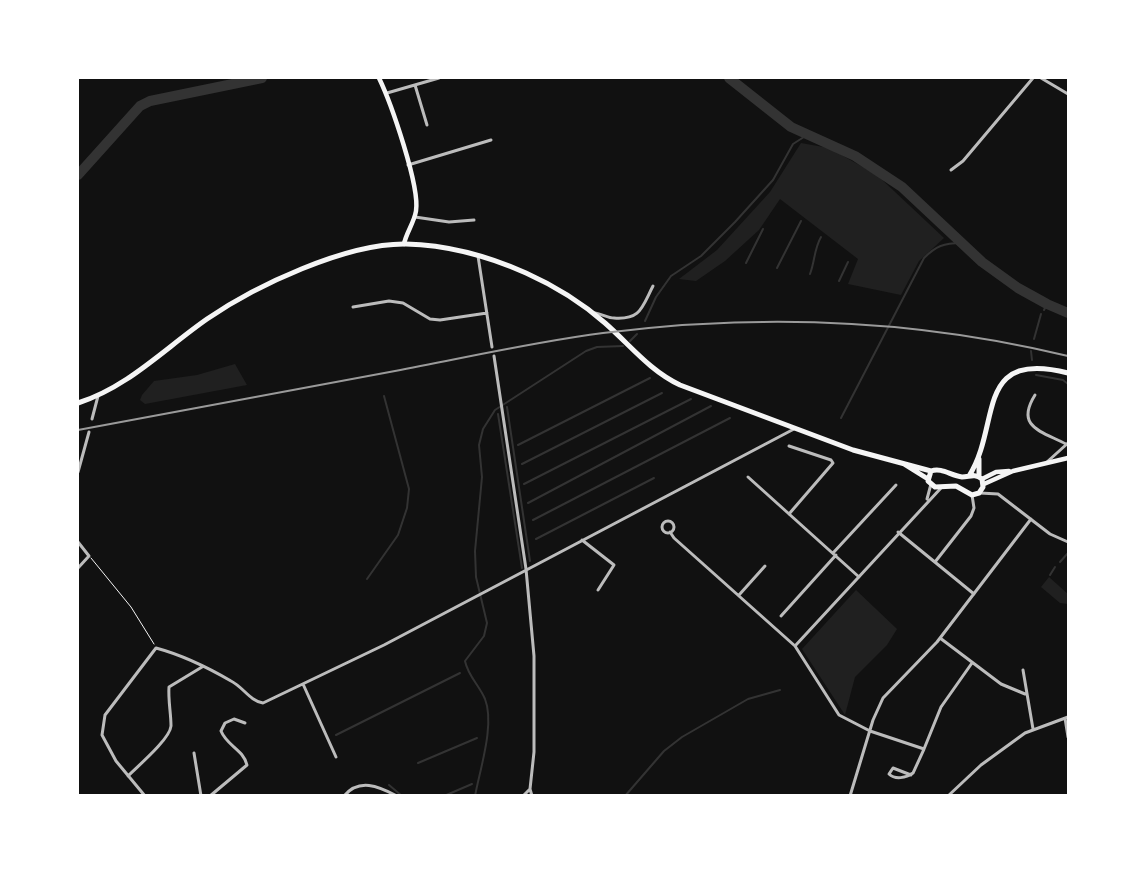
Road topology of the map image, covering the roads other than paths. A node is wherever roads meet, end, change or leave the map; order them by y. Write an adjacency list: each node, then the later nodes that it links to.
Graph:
1 (379, 78): 6 (main road)
2 (440, 78): 5 (street)
3 (1033, 78): 11 (street)
4 (1041, 78): 7 (street)
5 (415, 85): 6 (street); 8 (street)
6 (387, 93): 10 (main road)
7 (1068, 94)
8 (426, 126)
9 (491, 140): 10 (street)
10 (408, 165): 12 (main road)
11 (950, 170)
12 (415, 217): 13 (street); 14 (main road)
13 (474, 220)
14 (404, 244): 15 (main road); 25 (main road)
15 (478, 256): 18 (street); 19 (main road)
16 (653, 286): 20 (street)
17 (353, 307): 18 (street)
18 (487, 313): 22 (street)
19 (593, 313): 20 (street); 21 (main road)
20 (611, 319): 21 (street)
21 (606, 324): 29 (main road)
22 (492, 347)
23 (494, 356): 59 (street)
24 (1068, 373): 33 (main road)
25 (98, 395): 27 (main road); 28 (street)
26 (1034, 395): 31 (street)
27 (78, 403)
28 (92, 419)
29 (796, 427): 35 (main road); 52 (street)
30 (89, 432): 38 (street)
31 (1067, 444): 36 (street)
32 (789, 446): 48 (street)
33 (979, 456): 39 (main road); 41 (main road)
34 (1068, 458): 36 (main road)
35 (899, 462): 37 (main road); 42 (main road)
36 (1046, 463): 41 (main road)
37 (931, 471): 39 (main road); 42 (main road)
38 (78, 472)
39 (969, 476): 41 (main road)
40 (748, 477): 48 (street)
41 (982, 480): 45 (main road)
42 (930, 482): 44 (main road); 47 (street)
43 (896, 485): 55 (street)
44 (941, 488): 46 (main road); 47 (street)
45 (979, 493): 46 (main road); 49 (street)
46 (972, 495): 56 (street)
47 (926, 502): 51 (street)
48 (789, 514): 55 (street)
49 (1031, 519): 54 (street); 62 (street)
50 (670, 532): 63 (street)
51 (898, 532): 56 (street); 60 (street)
52 (582, 540): 59 (street); 61 (street)
53 (78, 542): 58 (street)
54 (1068, 542)
55 (834, 554): 60 (street); 64 (street)
56 (935, 562): 62 (street)
57 (765, 566): 63 (street)
58 (78, 568)
59 (526, 569): 70 (street); 82 (street)
60 (859, 577): 66 (street)
61 (598, 590)
62 (974, 594): 65 (street)
63 (739, 595): 66 (street)
64 (782, 616)
65 (940, 638): 67 (street); 75 (street)
66 (794, 646): 75 (street)
67 (972, 663): 71 (street); 77 (street)
68 (203, 666): 70 (street); 81 (street); 81 (street)
69 (1023, 670): 71 (street)
70 (303, 684): 79 (street)
71 (1025, 694): 74 (street)
72 (1067, 717): 74 (street); 76 (street)
73 (244, 723): 85 (street)
74 (1033, 729): 91 (street)
75 (870, 731): 77 (street); 90 (street)
76 (1068, 736)
77 (924, 749): 80 (street)
78 (194, 753): 84 (street)
79 (336, 757)
80 (911, 775): 80 (street)
81 (128, 776): 83 (street)
82 (530, 789): 88 (street); 89 (street)
83 (145, 796)
84 (201, 796)
85 (210, 796)
86 (344, 796): 87 (street)
87 (396, 796)
88 (523, 796)
89 (532, 796)
90 (850, 796)
91 (948, 796)

